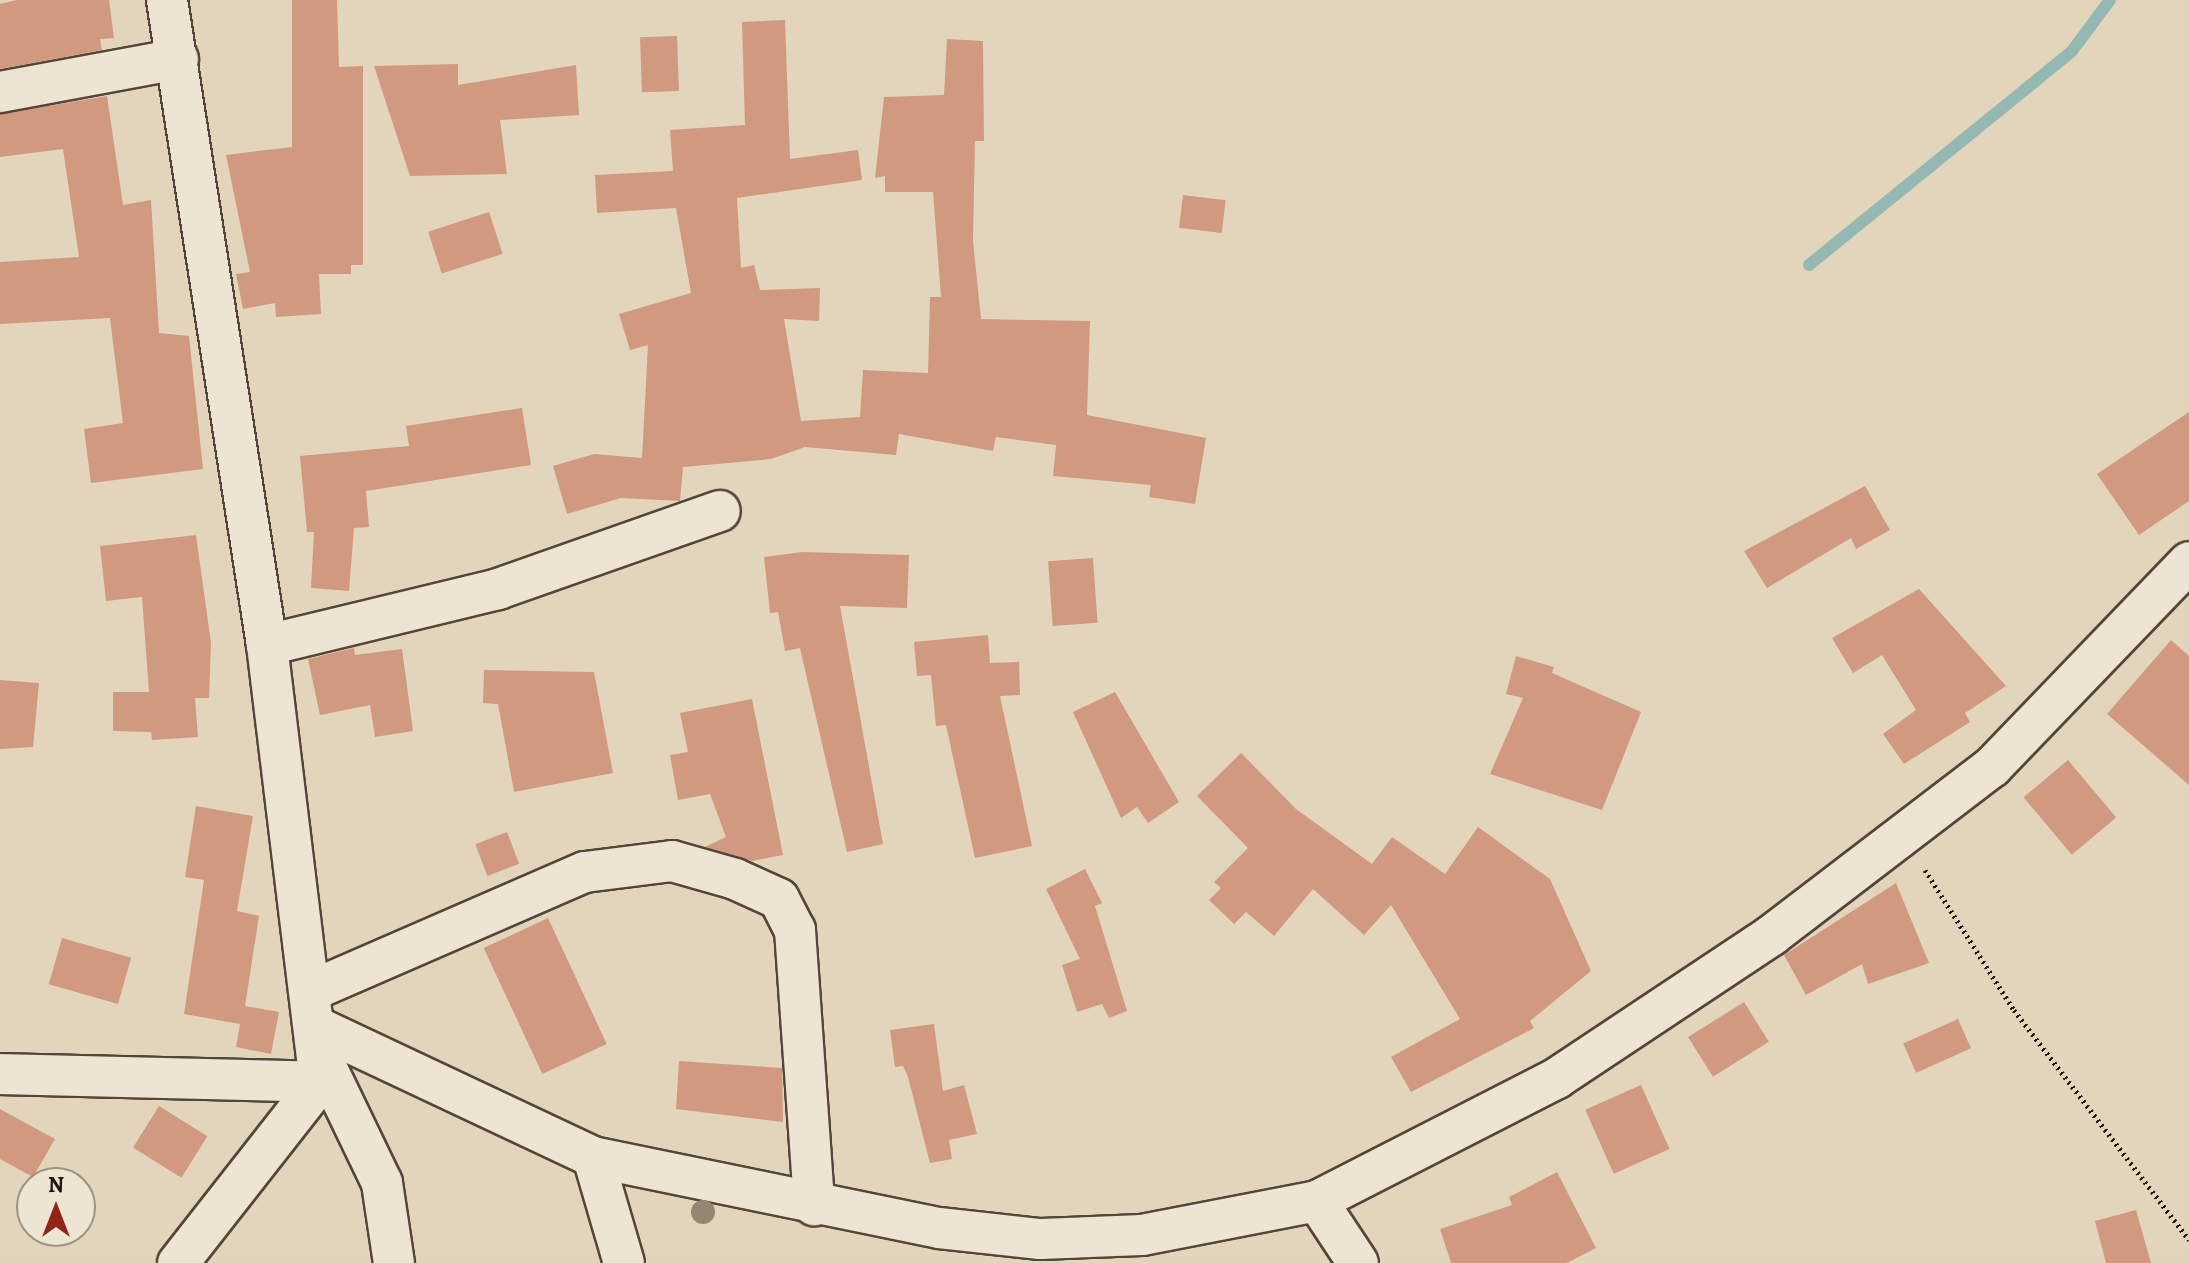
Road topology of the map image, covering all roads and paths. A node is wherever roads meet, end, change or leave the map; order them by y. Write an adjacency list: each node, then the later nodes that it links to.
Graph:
1 (167, 0): 2 (street)
2 (178, 59): 3 (street); 6 (street)
3 (0, 92)
4 (720, 511): 6 (street)
5 (2189, 562): 7 (street)
6 (267, 645): 8 (street)
7 (1903, 835): 11 (street); 13 (path)
8 (318, 1038): 9 (street); 10 (street); 12 (street); 14 (street); 15 (street)
9 (0, 1074)
10 (593, 1157): 12 (street); 16 (street)
11 (1317, 1201): 12 (street); 17 (street)
12 (814, 1205)
13 (2189, 1240)
14 (178, 1263)
15 (394, 1263)
16 (624, 1263)
17 (1358, 1263)

